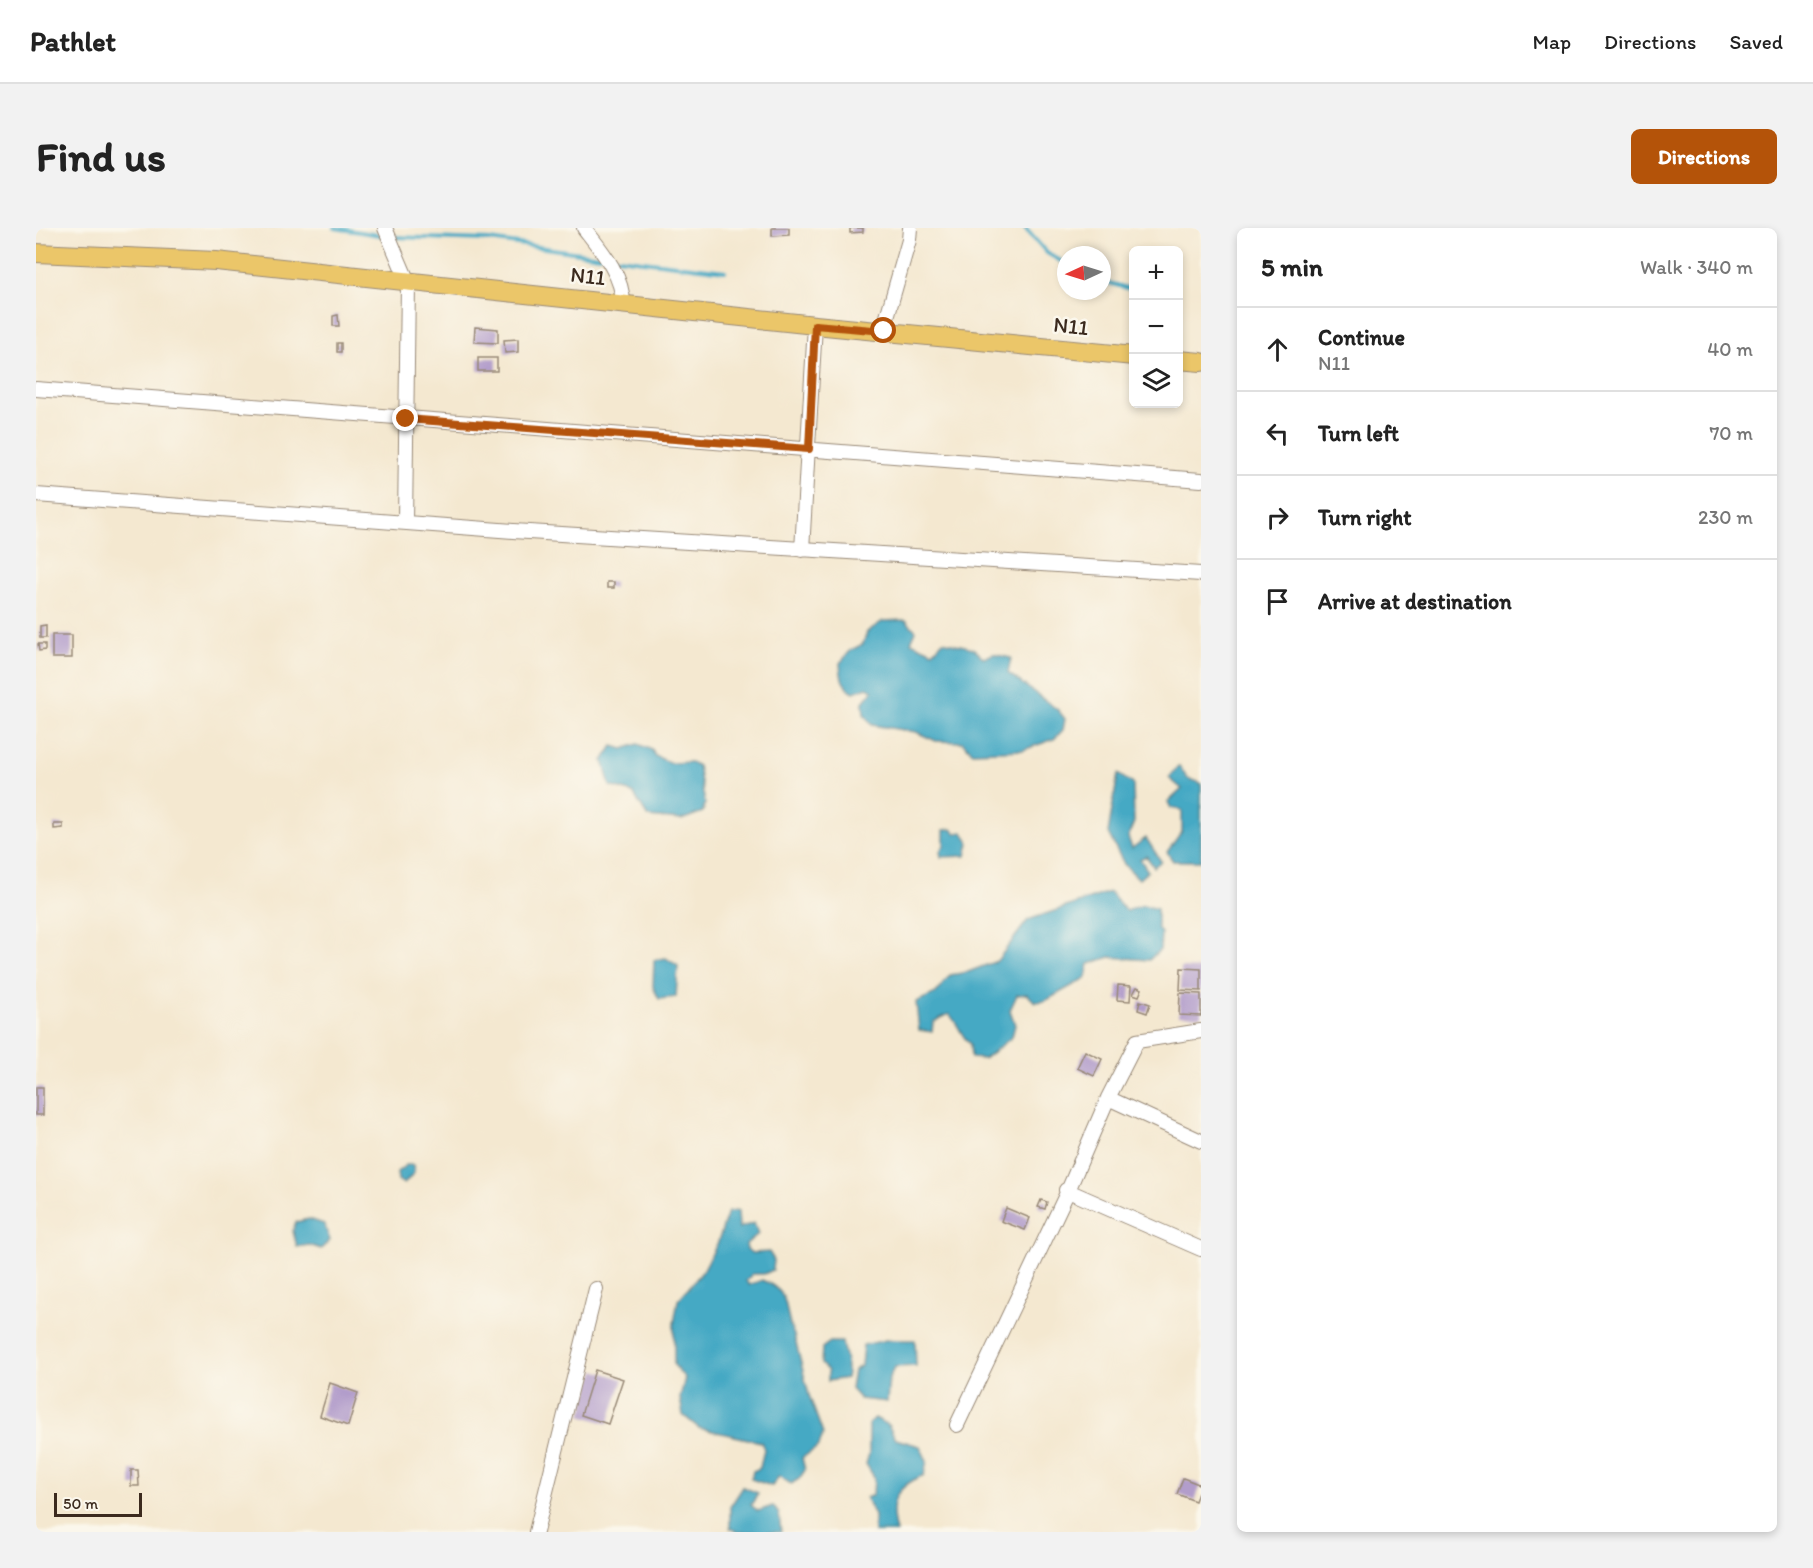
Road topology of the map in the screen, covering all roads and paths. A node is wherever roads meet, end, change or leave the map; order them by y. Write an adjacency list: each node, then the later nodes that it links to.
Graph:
1 (385, 228): 5 (street)
2 (584, 228): 6 (street)
3 (910, 228): 8 (street)
4 (36, 253): 5 (main road, N11)
5 (408, 282): 6 (main road, N11); 13 (street)
6 (623, 304): 7 (main road, N11)
7 (815, 325): 8 (main road, N11); 14 (street)
8 (884, 331): 9 (main road, N11)
9 (1129, 356)
10 (1183, 360): 11 (main road)
11 (1201, 362)
12 (36, 389): 13 (street)
13 (406, 419): 14 (street); 17 (street)
14 (809, 449): 15 (street); 18 (street)
15 (1201, 480)
16 (36, 495): 17 (street)
17 (405, 523): 18 (street)
18 (802, 550): 19 (street)
19 (1201, 574)
20 (1201, 1031): 21 (street)
21 (1108, 1098): 22 (street); 26 (street)
22 (1201, 1141)
23 (1066, 1190): 24 (street)
24 (1201, 1249)
25 (596, 1288): 27 (street)
26 (957, 1425)
27 (536, 1532)

